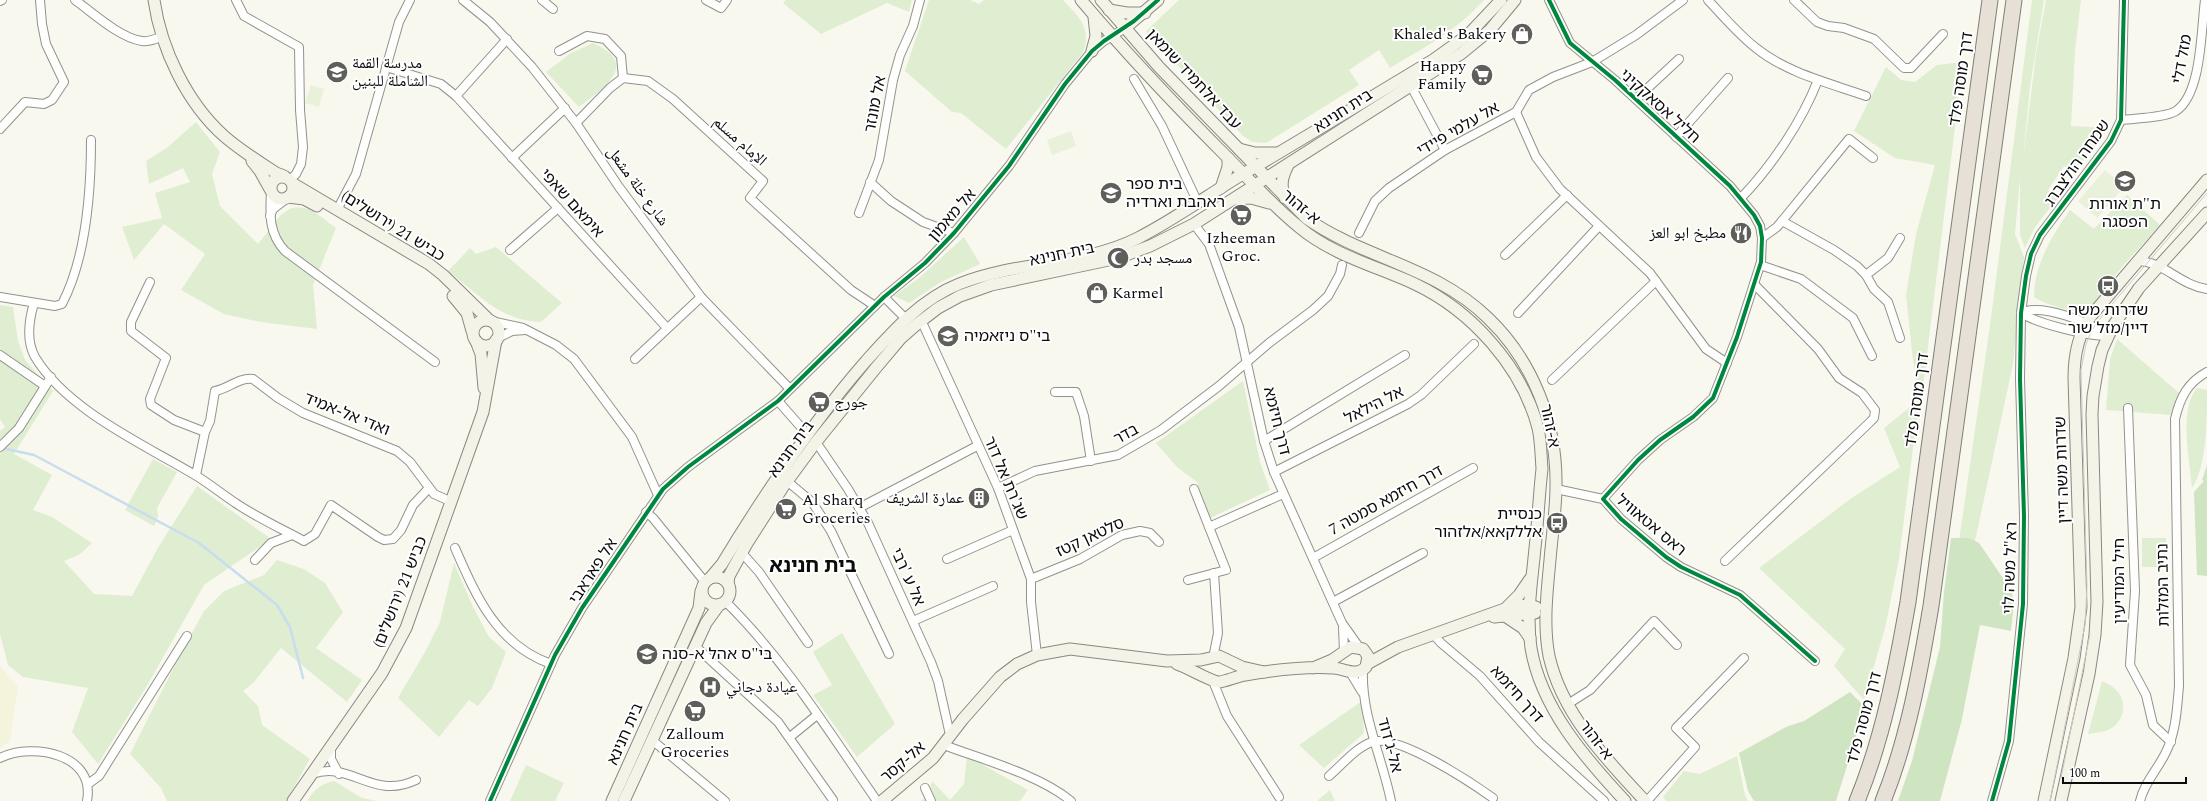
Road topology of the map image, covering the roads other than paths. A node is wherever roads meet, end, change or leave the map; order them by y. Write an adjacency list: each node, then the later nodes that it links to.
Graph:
1 (40, 0): 50 (street)
2 (75, 0): 30 (street)
3 (154, 0): 30 (street, כביש 21 (ירושלים))
4 (236, 0): 64 (street)
5 (410, 0): 37 (street)
6 (463, 0): 32 (street, شارع خلة مشعل)
7 (542, 0): 24 (street)
8 (706, 0): 9 (street)
9 (727, 0)
10 (920, 0): 66 (street, אל מונזר)
11 (1080, 0): 27 (street, עבד אלחמיד שומאן)
12 (1101, 0): 25 (street, עבד אלחמיד שומאן)
13 (1158, 0): 26 (street)
14 (1501, 0): 56 (street, בית חנינא)
15 (1515, 0): 42 (street, בית חנינא)
16 (1549, 0): 36 (street, חליל אסאקקיני)
17 (1683, 0): 36 (street, אל עלמי פיידי)
18 (1708, 0): 41 (street)
19 (1794, 0): 29 (street)
20 (1990, 0): 241 (highway, דרך מוסה פלד)
21 (2014, 0): 242 (highway)
22 (2124, 0): 48 (street, שמחה הולצברג)
23 (2205, 0): 48 (street, מזל דלי)
24 (553, 8)
25 (1109, 10): 26 (street); 28 (street, עבד אלחמיד שומאן)
26 (1145, 12): 28 (street)
27 (1094, 16): 31 (street, עבד אלחמיד שומאן); 34 (street)
28 (1125, 28): 31 (street, אל מאמון); 54 (street, עבד אלחמיד שומאן)
29 (1943, 34)
30 (163, 36): 53 (street, כביש 21 (ירושלים))
31 (1111, 36): 34 (street, אל מאמון); 58 (street, עבד אלחמיד שומאן)
32 (507, 39): 43 (street); 46 (street, شارع خلة مشعل)
33 (559, 51): 38 (street)
34 (1092, 51): 86 (street, אל מאמון)
35 (1679, 59): 45 (street)
36 (1592, 62): 45 (street, חליל אסאקקיני); 47 (street, אל עלמי פיידי)
37 (386, 67): 43 (street, אימאם שאפי); 78 (street)
38 (623, 78): 49 (street); 105 (street, الإمام مسلم)
39 (1728, 78): 51 (street)
40 (1134, 79): 75 (street)
41 (1818, 80): 44 (street); 73 (street)
42 (1411, 86): 55 (street); 60 (street, בית חנינא)
43 (456, 96): 57 (street, אימאם שאפי)
44 (1866, 96)
45 (1636, 99): 51 (street, חליל אסאקקיני)
46 (565, 108): 49 (street, شارع خلة مشعل); 57 (street)
47 (1516, 112): 55 (street, אל עלמי פיידי); 70 (street)
48 (2122, 120): 107 (street, שמחה הולצברג)
49 (576, 123): 102 (street, شارع خلة مشعل)
50 (0, 129)
51 (1676, 137): 73 (street, חליל אסאקקיני)
52 (91, 140): 104 (street)
53 (241, 149): 64 (street, כביש 21 (ירושלים)); 69 (street, כביש 21 (ירושלים))
54 (1238, 149): 56 (street); 61 (street, עבד אלחמיד שומאן)
55 (1445, 150): 87 (street, אל עלמי פיידי)
56 (1281, 153): 61 (street, בית חנינא)
57 (512, 158): 77 (street, אימאם שאפי)
58 (1228, 158): 62 (street, עבד אלחמיד שומאן); 68 (street)
59 (1873, 158): 81 (street)
60 (1288, 165): 63 (street, בית חנינא); 72 (street)
61 (1256, 167): 62 (street, בית חנינא); 63 (street, עבד אלחמיד שומאן)
62 (1243, 175): 67 (street, א-זהור); 68 (street, בית חנינא)
63 (1266, 179): 67 (street, בית חנינא); 72 (street, א-זהור)
64 (289, 180): 69 (street); 71 (street); 78 (street, כביש 21 (ירושלים))
65 (2207, 180): 92 (street, שדרות משה דיין)
66 (870, 182): 79 (street, אל מונזר); 86 (street)
67 (1254, 186): 74 (street, בית חנינא); 76 (street, א-זהור)
68 (1222, 188): 75 (street, בית חנינא)
69 (270, 190): 71 (street); 82 (street)
70 (1567, 195): 84 (street); 91 (street)
71 (287, 198): 82 (street); 115 (street, כביש 21 (ירושלים))
72 (1285, 198): 150 (street, א-זהור)
73 (1741, 198): 85 (street, חליל אסאקקיני)
74 (1234, 199): 76 (street); 83 (street, בית חנינא)
75 (1198, 203): 108 (street, בית חנינא)
76 (1272, 204): 169 (street, א-זהור)
77 (558, 208): 90 (street); 111 (street, אימאם שאפי)
78 (338, 210): 110 (street, כביש 21 (ירושלים))
79 (859, 213)
80 (2207, 213): 95 (street, שדרות משה דיין)
81 (1782, 221): 88 (street); 96 (street)
82 (270, 222): 124 (street)
83 (1194, 224): 109 (street, בית חנינא); 125 (street, דרך חיזמא)
84 (1599, 226): 97 (street); 106 (street)
85 (1760, 226): 88 (street, ראס אטאוויל)
86 (954, 233): 103 (street, אל מאמון)
87 (1359, 233)
88 (1762, 238): 94 (street, ראס אטאוויל)
89 (1900, 238): 96 (street)
90 (510, 250)
91 (1505, 255)
92 (2137, 261): 95 (street); 112 (street, שדרות משה דיין)
93 (1342, 265): 125 (street, בדר)
94 (1760, 265): 99 (street, ראס אטאוויל); 122 (street)
95 (2161, 266): 100 (street); 116 (street, שדרות משה דיין)
96 (1866, 275): 117 (street)
97 (1656, 281): 126 (street); 129 (street)
98 (150, 282): 136 (street)
99 (1754, 284): 126 (street, ראס אטאוויל); 167 (street)
100 (2207, 290)
101 (0, 296): 104 (street)
102 (700, 297): 111 (street); 131 (street, شارع خلة مشعل)
103 (884, 297): 105 (street, אל מאמון); 108 (street)
104 (34, 303): 128 (street)
105 (875, 306): 131 (street, אל מאמון)
106 (1518, 312)
107 (2021, 313): 112 (street); 113 (street, שמחה הולצברג)
108 (906, 319): 137 (street, בית חנינא)
109 (921, 320): 139 (street, בית חנינא); 140 (street, שג'רת אל דור)
110 (490, 321): 114 (street); 115 (street); 118 (street)
111 (667, 328): 123 (street)
112 (2084, 328): 116 (street); 244 (street, שדרות משה דיין)
113 (2021, 333): 243 (street, רא"ל משה לוי)
114 (536, 334): 118 (street); 152 (street)
115 (474, 336): 118 (street); 135 (street, כביש 21 (ירושלים))
116 (2108, 336): 245 (street, שדרות משה דיין)
117 (1900, 338)
118 (497, 339): 135 (street, כביש 21 (ירושלים))
119 (1474, 344): 144 (street, אל הילאל)
120 (0, 355): 130 (street)
121 (1405, 355): 138 (street)
122 (1872, 356)
123 (635, 359)
124 (436, 362)
125 (1247, 362): 138 (street, דרך חיזמא); 142 (street, בדר)
126 (1727, 364): 153 (street, ראס אטאוויל)
127 (2207, 373): 214 (street, נתיב המזלות)
128 (51, 377): 130 (street); 145 (street)
129 (1552, 380)
130 (45, 386): 141 (street)
131 (790, 390): 133 (street, אל מאמון)
132 (1055, 392): 142 (street)
133 (778, 401): 137 (street); 152 (street, אל פאראבי)
134 (2128, 408): 214 (street, חיל המודיעין)
135 (480, 421): 154 (street, כביש 21 (ירושלים))
136 (205, 432): 145 (street); 147 (street, ואדי אל-אמיד)
137 (807, 434): 172 (street, בית חנינא)
138 (1264, 441): 144 (street, דרך חיזמא)
139 (816, 442): 146 (street, בית חנינא); 155 (street, אל ע 'רבי)
140 (978, 446): 148 (street, שג'רת אל דור); 155 (street)
141 (0, 447)
142 (1092, 461): 148 (street, בדר)
143 (1472, 468): 164 (street, דרך חיזמא סמטה 7)
144 (1274, 472): 151 (street, דרך חיזמא)
145 (196, 475): 159 (street)
146 (787, 481): 162 (street, בית חנינא); 192 (street)
147 (429, 488): 154 (street, ואדי אל-אמיד); 159 (street)
148 (998, 488): 158 (street, שג'רת אל דור)
149 (1194, 489): 157 (street)
150 (1556, 489): 153 (street); 178 (street, א-זהור)
151 (1283, 494): 157 (street); 164 (street, דרך חיזמא)
152 (658, 495): 156 (street, אל פאראבי)
153 (1603, 499): 198 (street, ראס אטאוויל)
154 (452, 502): 216 (street, כביש 21 (ירושלים))
155 (860, 508): 180 (street, אל ע 'רבי)
156 (646, 512): 172 (street); 199 (street, אל פאראבי)
157 (1209, 527): 168 (street)
158 (1013, 530): 165 (street); 170 (street, שג'רת אל דור)
159 (292, 535): 166 (street)
160 (1159, 542): 170 (street, סלטאן קטז)
161 (455, 548): 199 (street)
162 (742, 553): 173 (street, בית חנינא); 186 (street)
163 (1423, 553): 175 (street)
164 (1313, 558): 175 (street, דרך חיזמא)
165 (947, 559)
166 (255, 560)
167 (1725, 561)
168 (1214, 573): 171 (street); 182 (street)
169 (1531, 577): 177 (street, א-זהור); 179 (street)
170 (1031, 579): 193 (street, שג'רת אל דור)
171 (1188, 580)
172 (706, 583): 173 (street); 176 (street); 230 (street, בית חנינא)
173 (728, 583): 176 (street)
174 (993, 586): 180 (street)
175 (1333, 602): 181 (street, דרך חיזמא)
176 (722, 603): 187 (street, בית חנינא); 209 (street)
177 (1529, 610): 178 (street); 179 (street); 185 (street, א-זהור)
178 (1546, 610): 207 (street, א-זהור)
179 (1504, 613): 183 (street); 185 (street)
180 (913, 622): 210 (street, אל ע 'רבי)
181 (1342, 623): 190 (street, דרך חיזמא); 191 (street, דרך חיזמא)
182 (1218, 633): 194 (street); 196 (street)
183 (1433, 634): 189 (street); 238 (street, דרך חיזמא)
184 (186, 636): 222 (street)
185 (1530, 638): 239 (street, א-זהור)
186 (808, 643)
187 (695, 646): 211 (street); 212 (street, בית חנינא)
188 (1678, 646): 207 (street)
189 (1398, 647): 190 (street); 200 (street)
190 (1361, 648): 191 (street); 200 (street)
191 (1344, 653): 201 (street); 202 (street)
192 (889, 654)
193 (1037, 655): 197 (street, אל-קסר); 210 (street, אל-קסר)
194 (1212, 658): 196 (street); 197 (street); 204 (street)
195 (1744, 658): 240 (street)
196 (1228, 660): 203 (street); 205 (street)
197 (1168, 661): 204 (street)
198 (1815, 661)
199 (551, 664): 229 (street, אל פאראבי)
200 (1365, 667): 202 (street); 206 (street, אל-ג'דוד)
201 (1313, 668): 202 (street); 203 (street)
202 (1349, 671): 206 (street, אל-ג'דוד)
203 (1264, 672): 205 (street)
204 (1211, 679): 205 (street); 208 (street)
205 (1227, 679): 208 (street)
206 (1364, 696): 213 (street, אל-ג'דוד)
207 (1568, 704): 240 (street, א-זהור)
208 (1223, 708): 224 (street)
209 (817, 715): 211 (street); 233 (street)
210 (950, 735): 215 (street, אל-קסר)
211 (790, 737): 226 (street)
212 (652, 740): 231 (street, בית חנינא); 232 (street)
213 (1374, 741): 220 (street); 225 (street); 237 (street, אל-ג'דוד)
214 (2171, 742): 246 (street, נתיב המזלות)
215 (944, 745): 234 (street, אל-קסר); 236 (street)
216 (331, 747): 218 (street, כביש 21 (ירושלים)); 219 (street)
217 (0, 758): 222 (street)
218 (312, 774): 219 (street); 228 (street, כביש 21 (ירושלים))
219 (339, 774): 221 (street)
220 (1329, 776)
221 (416, 780)
222 (88, 784): 227 (street)
223 (925, 788): 235 (street)
224 (1279, 797)
225 (1493, 798)
226 (833, 800)
227 (87, 801)
228 (294, 801)
229 (490, 801)
230 (612, 801)
231 (624, 801)
232 (725, 801)
233 (876, 801)
234 (882, 801)
235 (931, 801)
236 (1071, 801)
237 (1391, 801)
238 (1604, 801)
239 (1625, 801)
240 (1646, 801)
241 (1857, 801)
242 (1883, 801)
243 (1992, 801)
244 (2044, 801)
245 (2061, 801)
246 (2140, 801)

